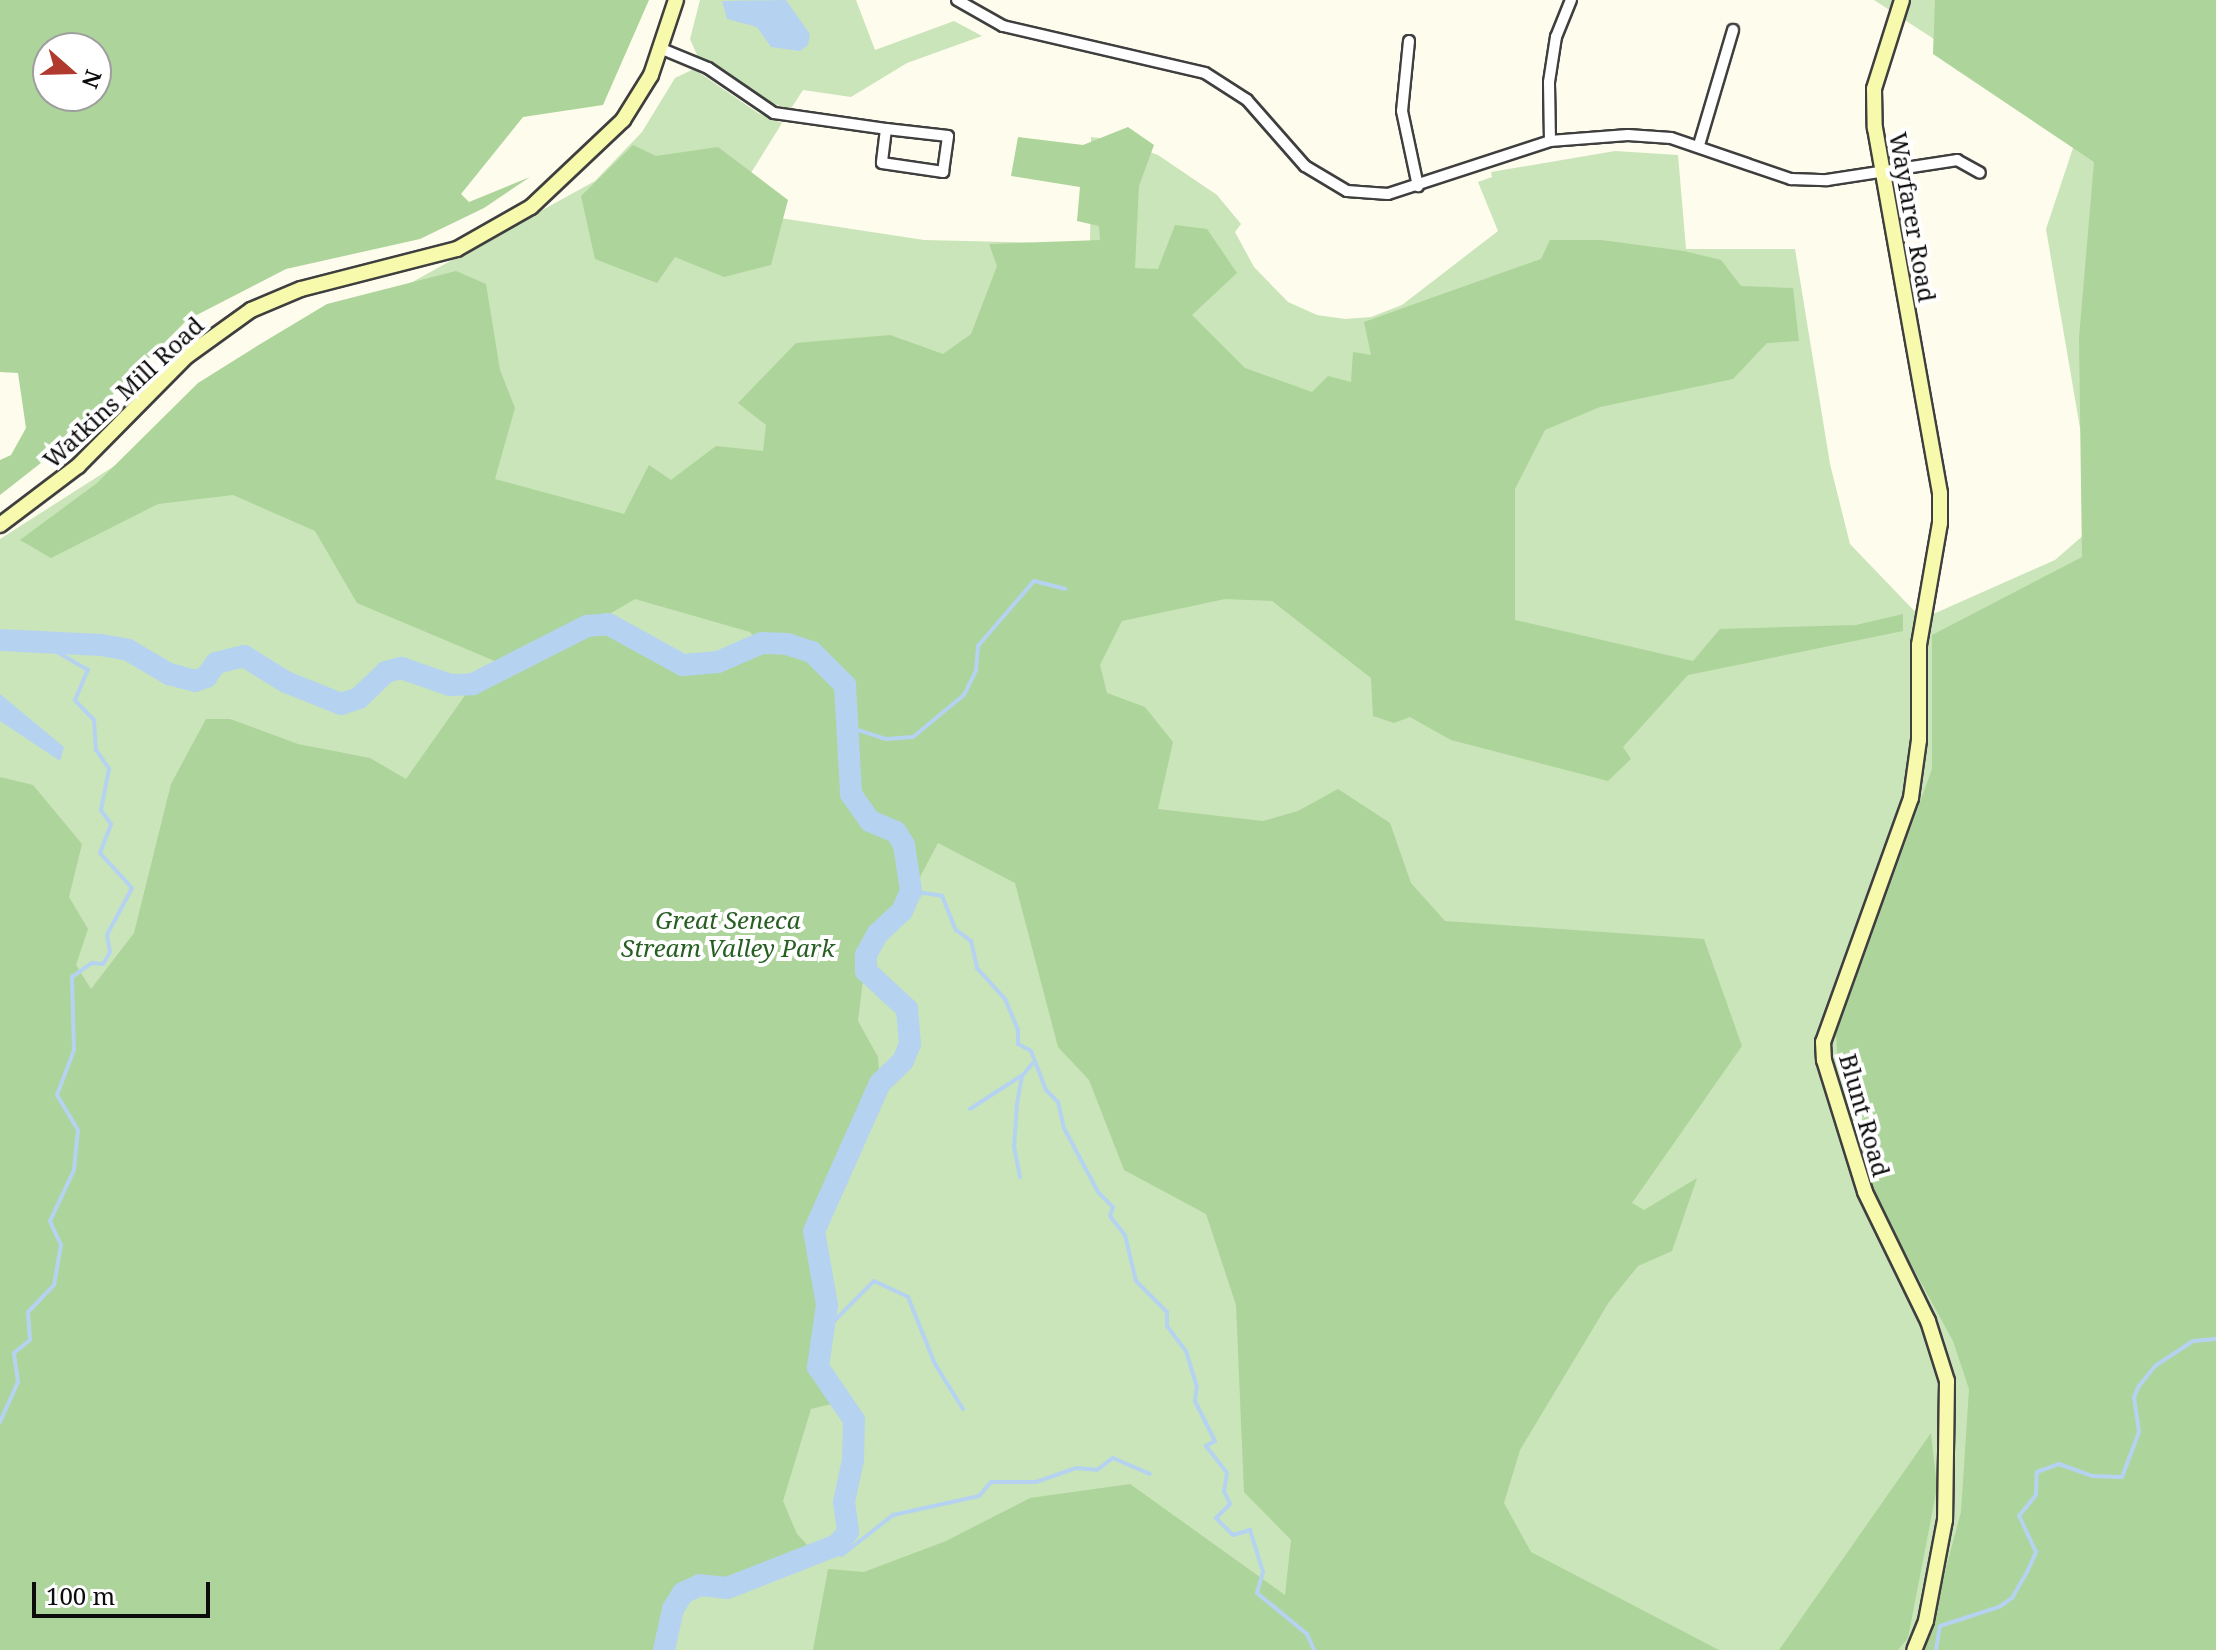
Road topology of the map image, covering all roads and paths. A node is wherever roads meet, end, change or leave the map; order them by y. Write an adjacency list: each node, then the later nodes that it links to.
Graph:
1 (676, 0): 7 (street, Watkins Mill Road)
2 (957, 0): 13 (street)
3 (1571, 0): 9 (street)
4 (1902, 0): 11 (street, Wayfarer Road)
5 (1733, 30): 10 (street)
6 (1409, 41): 13 (street)
7 (662, 49): 8 (street); 15 (street, Watkins Mill Road)
8 (886, 129): 8 (street)
9 (1550, 141): 10 (street); 13 (street)
10 (1699, 145): 11 (street)
11 (1882, 171): 12 (street); 14 (street, Wayfarer Road)
12 (1980, 173)
13 (1418, 186)
14 (1931, 445): 16 (street, Blunt Road)
15 (0, 525)
16 (1914, 1650)

